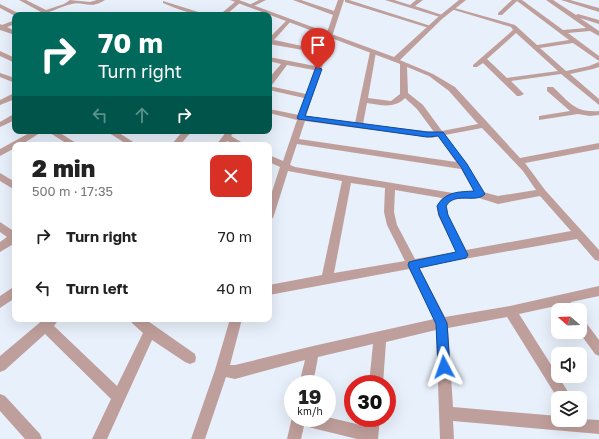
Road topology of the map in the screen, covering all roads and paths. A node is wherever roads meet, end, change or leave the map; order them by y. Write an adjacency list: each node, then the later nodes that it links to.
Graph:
1 (22, 0): 21 (street)
2 (102, 0): 13 (street)
3 (158, 0): 14 (street)
4 (263, 0): 17 (street)
5 (296, 0): 29 (street)
6 (345, 0): 29 (street); 37 (street); 43 (street)
7 (388, 0): 18 (street)
8 (420, 0): 18 (street)
9 (463, 0): 19 (street)
10 (517, 0): 30 (street); 41 (street)
11 (549, 0): 28 (street)
12 (564, 0): 20 (street)
13 (73, 1): 21 (street)
14 (168, 1): 25 (street)
15 (235, 1): 17 (street); 26 (street)
16 (0, 6): 22 (street)
17 (250, 6): 27 (street)
18 (410, 7): 32 (street)
19 (453, 8): 32 (street); 39 (street)
20 (599, 10)
21 (48, 11): 23 (street); 24 (street)
22 (12, 12)
23 (45, 12)
24 (51, 12)
25 (192, 12)
26 (226, 12)
27 (261, 12)
28 (568, 13): 34 (street); 38 (street)
29 (336, 14): 43 (street)
30 (500, 14)
31 (272, 16): 33 (street)
32 (442, 16): 37 (street)
33 (288, 20): 43 (street); 44 (street)
34 (599, 22)
35 (12, 23): 36 (street)
36 (1, 27): 40 (street)
37 (431, 27): 56 (street)
38 (591, 29): 41 (street); 42 (street)
39 (516, 30): 47 (street); 52 (street)
40 (12, 32)
41 (562, 32): 45 (street)
42 (599, 34)
43 (332, 37): 48 (street); 49 (street)
44 (272, 38)
45 (575, 41): 47 (street); 51 (street)
46 (272, 42): 48 (street)
47 (535, 47): 60 (street)
48 (323, 51): 59 (street)
49 (373, 52): 56 (street); 71 (street)
50 (3, 55): 53 (street)
51 (599, 58)
52 (484, 59): 58 (street); 64 (street)
53 (12, 60)
54 (272, 60): 55 (street)
55 (286, 62): 59 (street); 62 (street)
56 (399, 62): 67 (street); 83 (street)
57 (599, 64): 60 (street)
58 (475, 66)
59 (318, 69): 70 (street)
60 (563, 73): 64 (street); 73 (street)
61 (0, 75): 63 (street)
62 (272, 78)
63 (12, 80)
64 (506, 80): 68 (street)
65 (272, 89): 70 (street)
66 (550, 89): 76 (street)
67 (404, 94): 71 (street); 89 (street)
68 (520, 94)
69 (12, 97): 72 (street)
70 (309, 97): 78 (street)
71 (364, 100): 82 (street)
72 (2, 102): 74 (street)
73 (599, 103)
74 (12, 105)
75 (272, 112): 78 (street)
76 (577, 112): 77 (street); 79 (street)
77 (599, 113)
78 (301, 118): 82 (street); 90 (street)
79 (542, 118)
80 (12, 119): 81 (street)
81 (0, 125)
82 (359, 125): 89 (street)
83 (484, 125): 89 (street); 101 (street)
84 (34, 134): 91 (street)
85 (56, 134): 92 (street)
86 (114, 134): 93 (street)
87 (185, 134): 94 (street)
88 (229, 134): 95 (street); 96 (street)
89 (440, 134): 103 (street)
90 (294, 141): 102 (street); 103 (street)
91 (21, 142)
92 (70, 142)
93 (126, 142)
94 (178, 142)
95 (222, 142)
96 (238, 142)
97 (599, 146): 101 (street)
98 (12, 147): 99 (street)
99 (0, 153)
100 (272, 160): 102 (street)
101 (519, 161): 108 (street)
102 (285, 166): 105 (street); 111 (street)
103 (464, 166): 109 (street)
104 (0, 176): 106 (street)
105 (347, 179): 107 (street); 120 (street)
106 (12, 185)
107 (390, 186): 110 (street); 119 (street)
108 (542, 192): 109 (street); 113 (street)
109 (480, 194): 110 (street)
110 (452, 196): 117 (street)
111 (272, 198)
112 (0, 226): 114 (street)
113 (579, 234): 117 (street); 118 (street)
114 (12, 235)
115 (12, 239): 116 (street)
116 (0, 248)
117 (463, 255): 119 (street)
118 (599, 257)
119 (413, 265): 120 (street); 131 (street)
120 (327, 280): 121 (street)
121 (272, 289)
122 (599, 291): 124 (street)
123 (12, 293): 125 (street)
124 (562, 299): 126 (street); 127 (street)
125 (0, 303)
126 (565, 303)
127 (510, 311): 131 (street); 142 (street)
128 (49, 322): 138 (street); 143 (street)
129 (139, 322): 132 (street)
130 (235, 322): 139 (street)
131 (442, 323): 134 (street); 145 (street)
132 (150, 332): 137 (street); 143 (street)
133 (587, 334): 135 (street)
134 (380, 338): 136 (street); 141 (street)
135 (599, 350)
136 (313, 352): 139 (street); 140 (street)
137 (190, 358)
138 (0, 365)
139 (222, 370): 155 (street)
140 (308, 375)
141 (377, 375)
142 (561, 391)
143 (119, 397): 154 (street)
144 (0, 401): 152 (street)
145 (447, 413): 146 (street); 157 (street)
146 (551, 421)
147 (587, 424): 148 (street)
148 (599, 426)
149 (297, 427): 156 (street)
150 (333, 427): 153 (street)
151 (372, 427): 153 (street)
152 (28, 437)
153 (371, 437)
154 (99, 439)
155 (198, 439)
156 (294, 439)
157 (447, 439)

